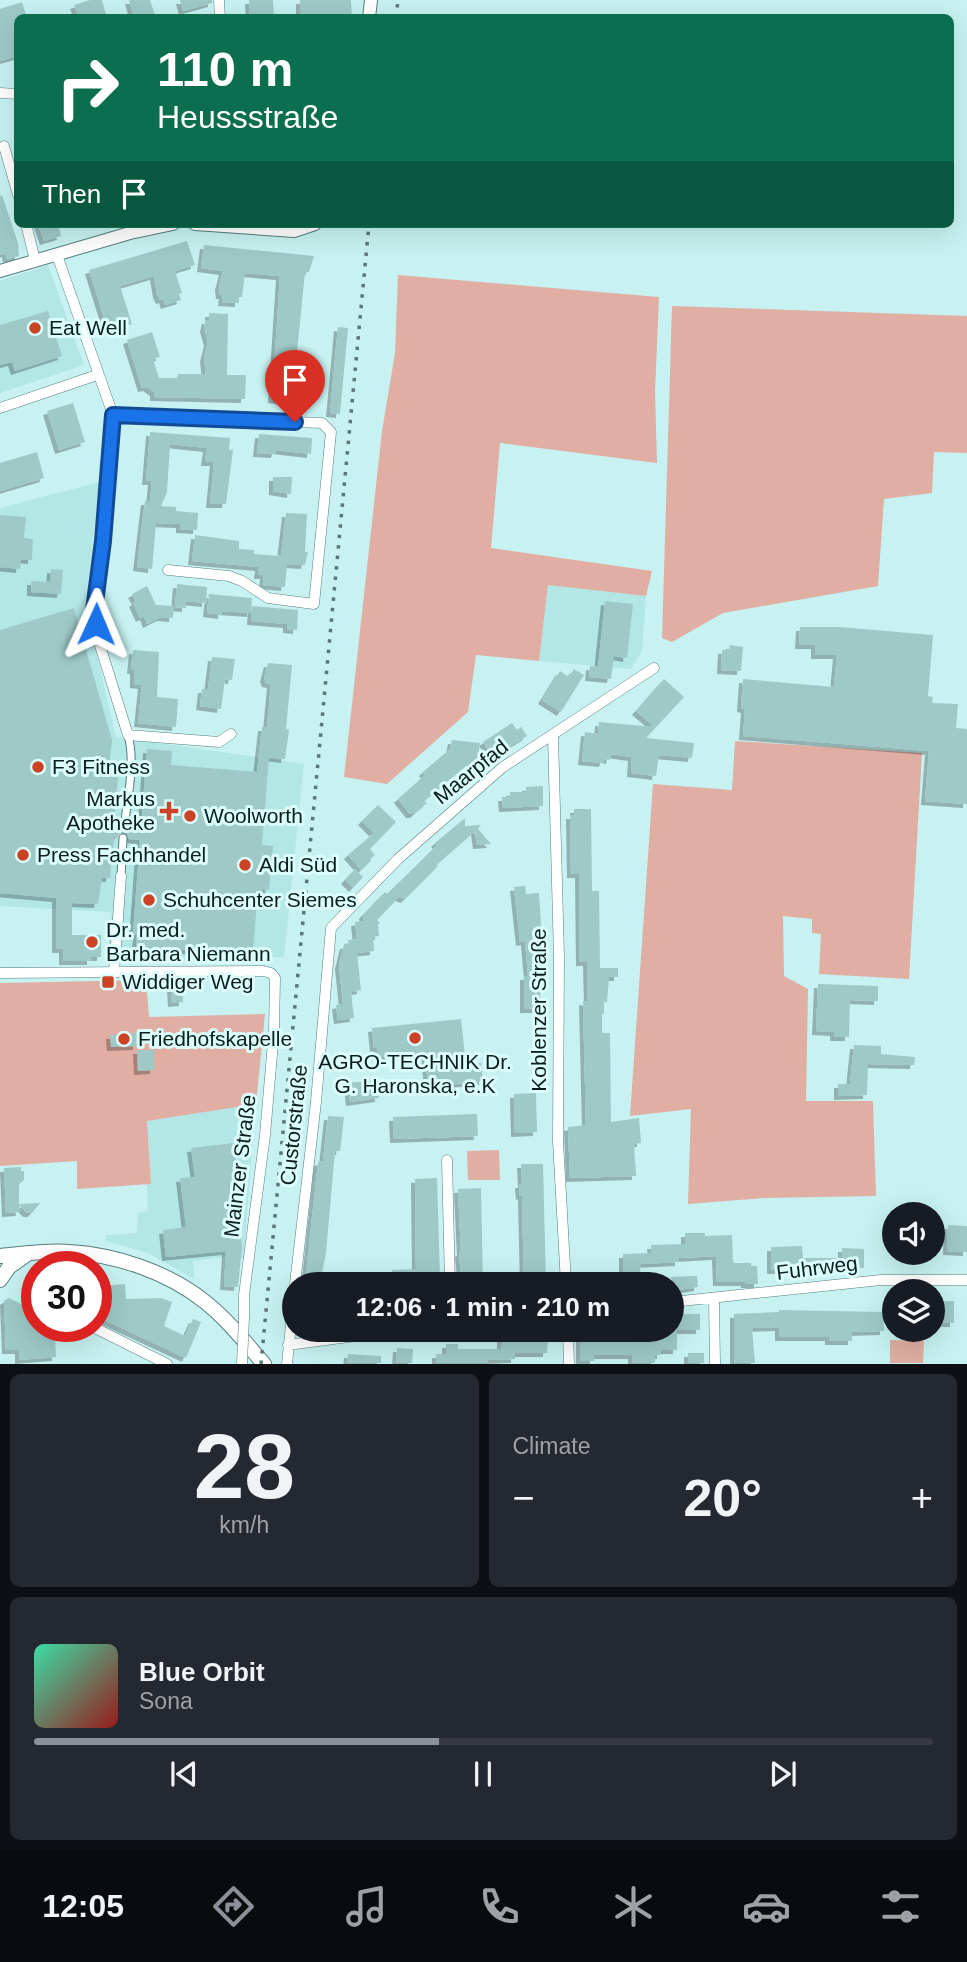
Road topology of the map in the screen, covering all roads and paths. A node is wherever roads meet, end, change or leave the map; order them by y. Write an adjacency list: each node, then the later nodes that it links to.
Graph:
1 (4, 146): 2 (street)
2 (14, 180)
3 (27, 228): 8 (street)
4 (154, 228): 7 (street)
5 (260, 228): 6 (street)
6 (303, 228)
7 (57, 255): 8 (street); 10 (street)
8 (35, 260): 9 (street)
9 (0, 271)
10 (97, 374): 11 (street); 12 (street)
11 (0, 408)
12 (113, 415): 13 (street); 16 (street)
13 (168, 570)
14 (654, 668): 17 (street, Maarpfad)
15 (231, 734): 16 (street)
16 (128, 735): 18 (street)
17 (553, 736): 21 (street, Maarpfad); 31 (street, Koblenzer Straße)
18 (124, 829)
19 (123, 838): 20 (street)
20 (121, 876): 22 (street)
21 (331, 928): 29 (street, Custorstraße)
22 (114, 972): 23 (street); 43 (street, Mainzer Straße, bridge)
23 (0, 973)
24 (447, 1160): 30 (street)
25 (21, 1254): 26 (main road)
26 (0, 1256)
27 (21, 1258): 32 (main road)
28 (112, 1260): 44 (main road)
29 (296, 1272)
30 (450, 1272)
31 (565, 1272)
32 (0, 1280)
33 (967, 1280): 34 (street, Fuhrweg)
34 (714, 1299): 35 (street, Fuhrweg); 46 (street)
35 (684, 1301)
36 (112, 1336): 42 (street)
37 (288, 1342): 40 (street)
38 (311, 1342): 40 (street)
39 (568, 1342): 45 (street)
40 (288, 1345): 41 (street)
41 (287, 1361)
42 (167, 1363)
43 (242, 1363)
44 (264, 1363)
45 (569, 1363)
46 (715, 1363)

